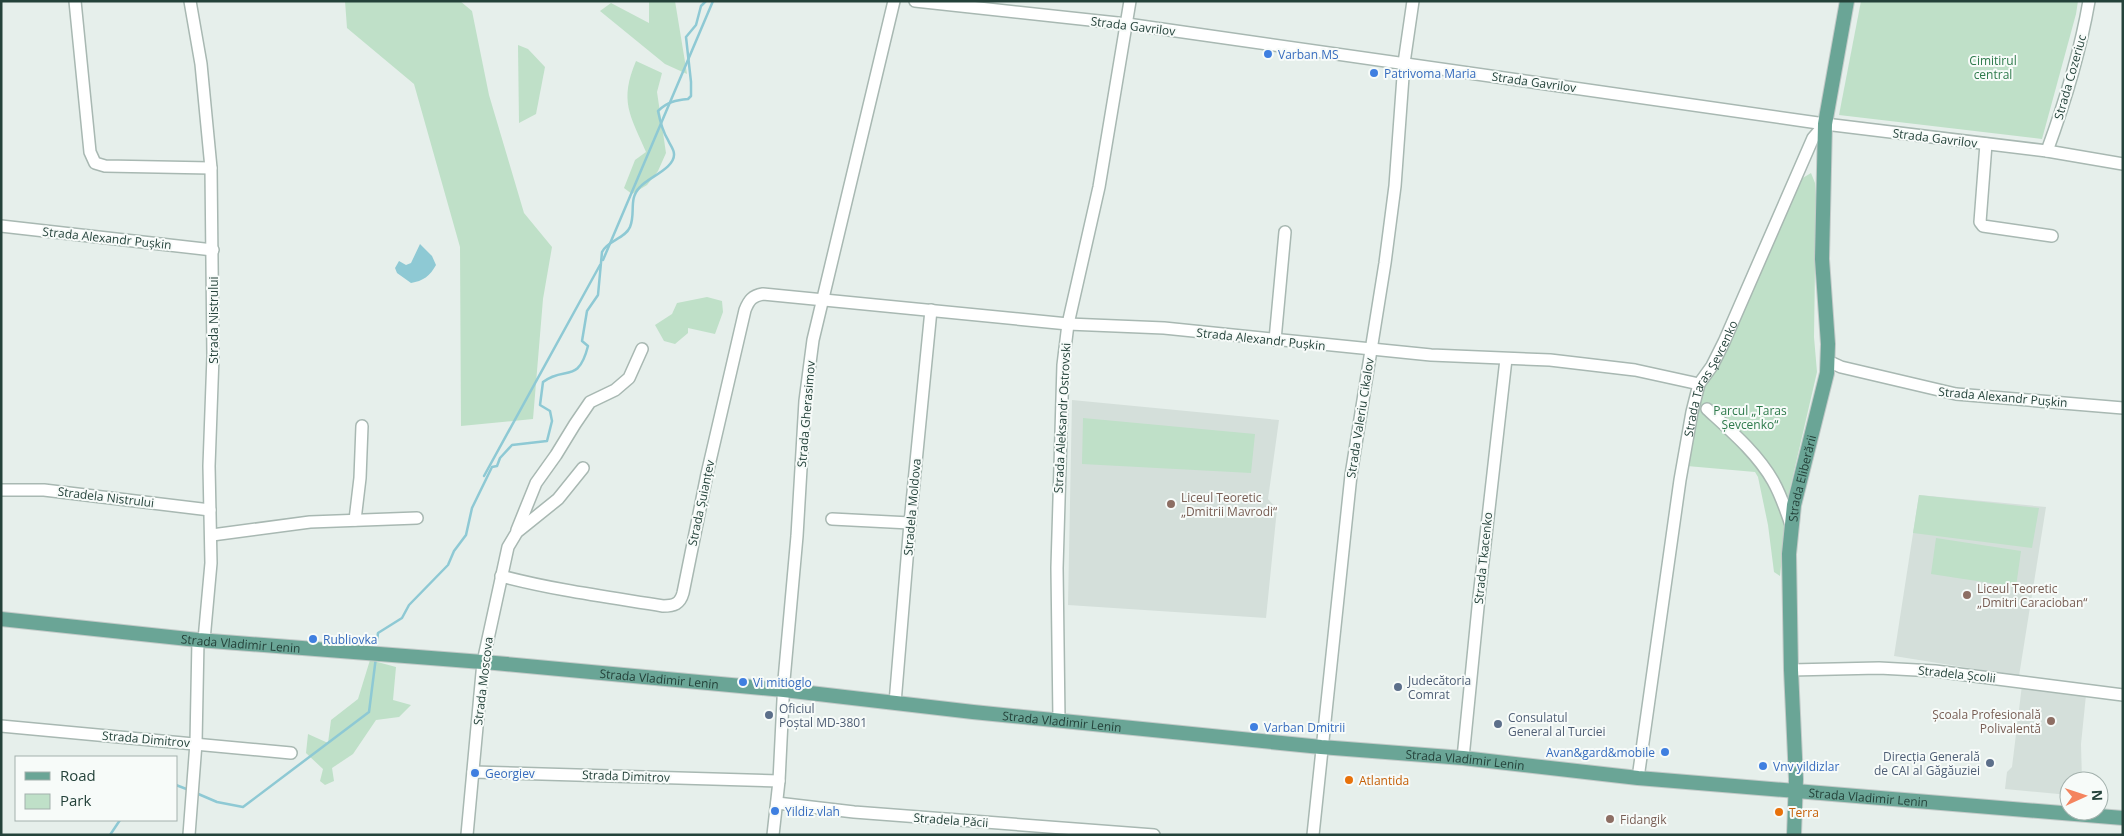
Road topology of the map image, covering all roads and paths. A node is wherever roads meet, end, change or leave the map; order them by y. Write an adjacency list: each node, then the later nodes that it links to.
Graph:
1 (75, 1): 15 (street)
2 (190, 1): 15 (street, Strada Nistrului)
3 (894, 1): 20 (street, Strada Gherasimov)
4 (914, 1): 9 (street, Strada Gavrilov)
5 (1130, 1): 9 (street, Strada Aleksandr Ostrovski)
6 (1413, 1): 10 (street, Strada Valeriu Cikalov)
7 (1847, 1): 11 (main road, Strada Taras Șevcenko)
8 (2089, 1): 13 (street, Strada Cozeriuc)
9 (1126, 24): 10 (street, Strada Gavrilov); 22 (street, Strada Aleksandr Ostrovski)
10 (1404, 63): 11 (street, Strada Gavrilov); 25 (street, Strada Valeriu Cikalov)
11 (1825, 124): 12 (street, Strada Gavrilov); 27 (main road, Strada Eliberării); 28 (street, Strada Taras Șevcenko)
12 (1986, 144): 13 (street, Strada Gavrilov); 18 (street)
13 (2047, 151): 14 (street, Strada Gavrilov)
14 (2123, 164)
15 (211, 168): 19 (street, Strada Nistrului)
16 (1, 226): 19 (street, Strada Alexandr Pușkin)
17 (1285, 232): 23 (street)
18 (2052, 236)
19 (213, 250): 34 (street, Strada Nistrului)
20 (822, 300): 21 (street, Strada Alexandr Pușkin); 42 (street, Strada Șuianțev); 47 (street, Strada Gherasimov)
21 (931, 310): 22 (street, Strada Alexandr Pușkin); 38 (street, Stradela Moldova)
22 (1068, 324): 23 (street, Strada Alexandr Pușkin); 50 (street, Strada Aleksandr Ostrovski)
23 (1275, 340): 25 (street, Strada Alexandr Pușkin)
24 (642, 349): 40 (street, Strada Moscova)
25 (1370, 350): 26 (street, Strada Alexandr Pușkin); 53 (street, Strada Valeriu Cikalov)
26 (1506, 359): 28 (street, Strada Alexandr Pușkin); 55 (street, Strada Tkacenko)
27 (1828, 361): 29 (street, Strada Alexandr Pușkin); 39 (main road, Strada Eliberării)
28 (1699, 384): 57 (street, Strada Taras Șevcenko)
29 (2123, 408)
30 (1707, 409): 39 (street)
31 (362, 426): 37 (street)
32 (583, 468): 40 (street, Strada Moscova)
33 (1, 490): 34 (street, Stradela Nistrului)
34 (210, 510): 41 (street, Strada Nistrului)
35 (417, 518): 37 (street)
36 (832, 519): 38 (street)
37 (355, 520): 41 (street)
38 (910, 523): 49 (street, Stradela Moldova)
39 (1791, 525): 46 (main road, Strada Eliberării)
40 (517, 532): 42 (street, Strada Moscova)
41 (212, 535): 44 (street, Strada Nistrului)
42 (501, 576): 45 (street, Strada Moscova)
43 (1, 619): 44 (main road, Strada Vladimir Lenin)
44 (201, 640): 45 (main road, Strada Vladimir Lenin); 52 (street, Strada Nistrului)
45 (483, 662): 47 (main road, Strada Vladimir Lenin); 56 (street, Strada Moscova)
46 (1791, 670): 48 (street, Stradela Școlii); 59 (main road, Strada Eliberării)
47 (784, 690): 49 (main road, Strada Vladimir Lenin); 58 (street, Strada Gherasimov)
48 (2123, 695)
49 (895, 703): 50 (main road, Strada Vladimir Lenin)
50 (1059, 720): 53 (main road, Strada Vladimir Lenin)
51 (1, 726): 52 (street, Strada Dimitrov)
52 (196, 743): 54 (street, Strada Dimitrov); 62 (street, Strada Nistrului)
53 (1321, 747): 55 (main road, Strada Vladimir Lenin); 66 (street, Strada Valeriu Cikalov)
54 (291, 753)
55 (1464, 758): 57 (main road, Strada Vladimir Lenin)
56 (473, 772): 58 (street, Strada Dimitrov); 63 (street, Strada Moscova)
57 (1638, 778): 59 (main road, Strada Vladimir Lenin)
58 (779, 781): 60 (street, Strada Gherasimov)
59 (1796, 791): 61 (main road, Strada Vladimir Lenin); 67 (main road, Strada Eliberării)
60 (778, 804): 64 (street, Strada Gherasimov); 65 (street, Stradela Păcii)
61 (2123, 818)
62 (189, 835)
63 (467, 835)
64 (773, 835)
65 (1154, 835)
66 (1313, 835)
67 (1794, 835)

